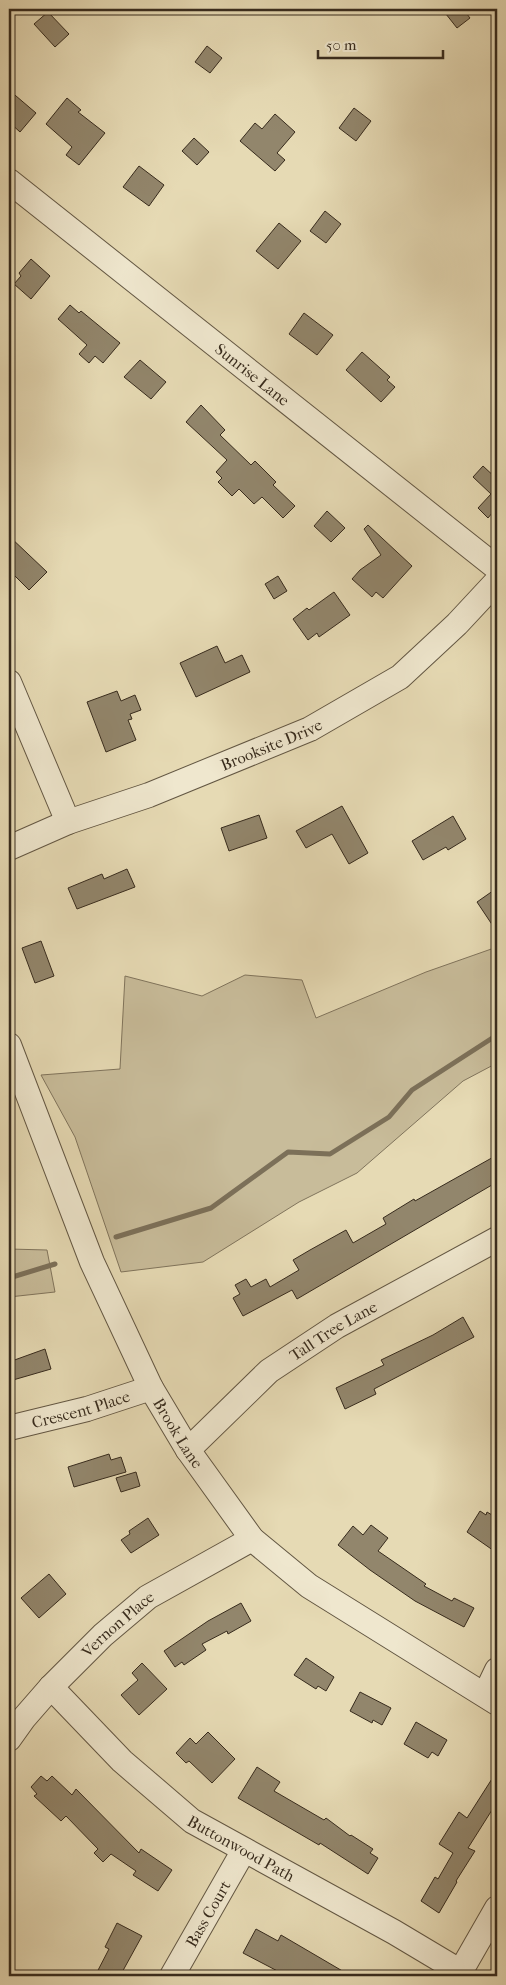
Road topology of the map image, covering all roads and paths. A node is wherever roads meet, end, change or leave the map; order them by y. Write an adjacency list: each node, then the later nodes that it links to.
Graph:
1 (9, 181): 2 (street, Sunrise Lane)
2 (497, 568)
3 (497, 581): 5 (street, Brooksite Drive)
4 (9, 682): 5 (street)
5 (68, 822): 6 (street, Brooksite Drive)
6 (9, 848)
7 (9, 1045): 9 (street, Brook Lane)
8 (497, 1239): 11 (street, Tall Tree Lane)
9 (151, 1388): 10 (street, Crescent Place); 11 (street, Brook Lane)
10 (9, 1428)
11 (188, 1450): 12 (street, Brook Lane)
12 (252, 1539): 14 (street, Vernon Place); 15 (street, Brook Lane)
13 (497, 1670): 15 (street)
14 (51, 1687): 16 (street, Vernon Place); 17 (street, Buttonwood Path)
15 (491, 1699)
16 (9, 1739)
17 (244, 1850): 19 (street, Buttonwood Path); 20 (street, Bass Court)
18 (497, 1908): 19 (street)
19 (459, 1974)
20 (172, 1976)

